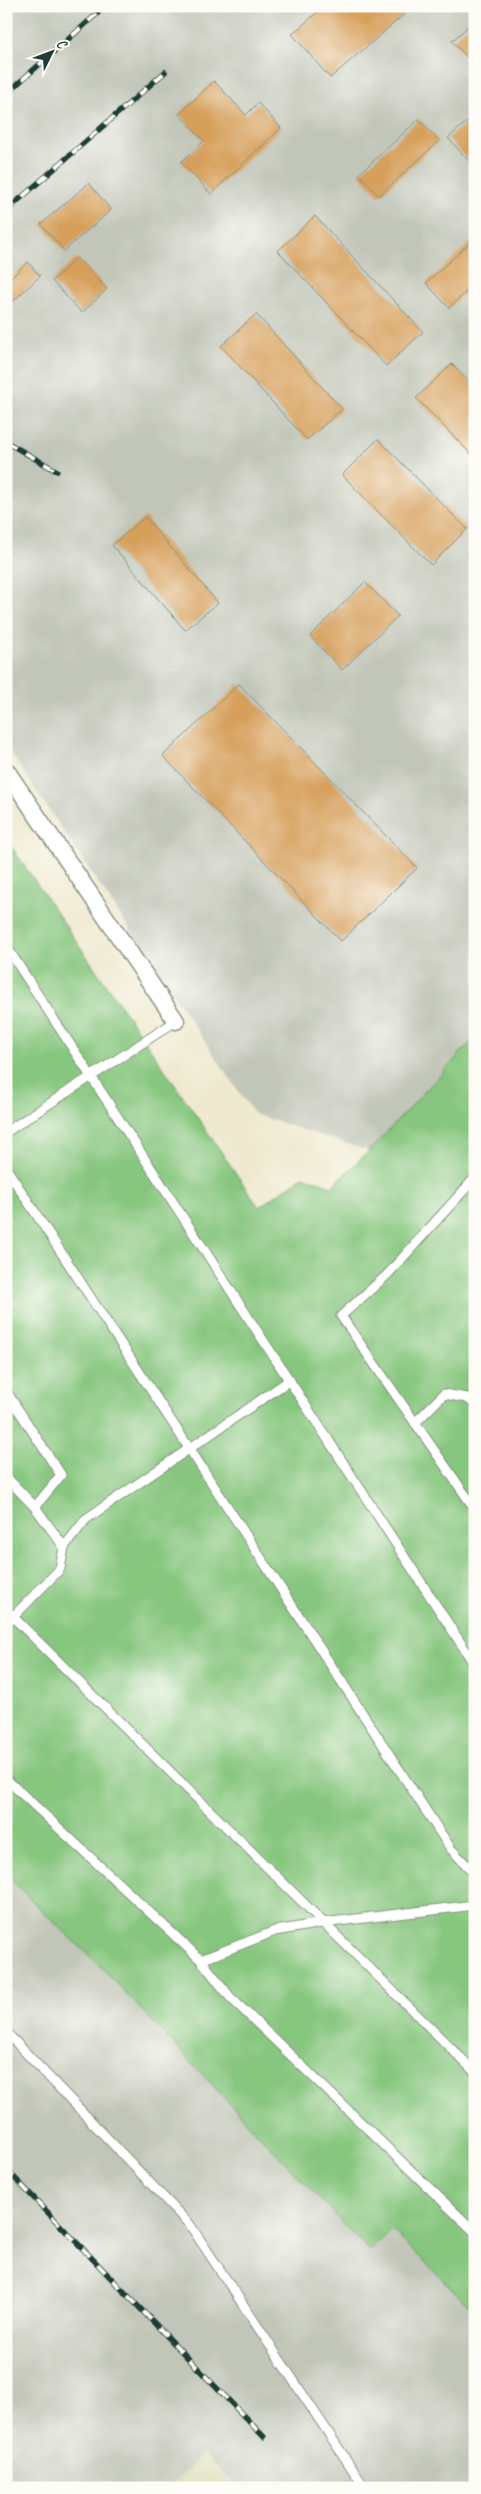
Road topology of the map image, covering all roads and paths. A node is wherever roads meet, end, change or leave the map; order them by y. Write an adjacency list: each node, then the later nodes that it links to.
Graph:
1 (6, 770): 3 (street)
2 (6, 946): 4 (lane)
3 (176, 1022): 4 (lane)
4 (92, 1077): 5 (lane); 8 (lane)
5 (6, 1132)
6 (6, 1168): 12 (lane)
7 (475, 1178): 11 (lane)
8 (290, 1380): 12 (lane); 18 (lane)
9 (6, 1391): 14 (lane)
10 (475, 1404): 11 (lane)
11 (415, 1423): 15 (lane)
12 (189, 1449): 16 (lane); 20 (lane)
13 (6, 1477): 14 (lane)
14 (35, 1506): 16 (lane)
15 (475, 1509)
16 (64, 1547): 17 (lane)
17 (8, 1617): 22 (lane)
18 (475, 1665)
19 (6, 1779): 23 (lane)
20 (475, 1874)
21 (475, 1905): 22 (lane)
22 (322, 1923): 23 (lane); 25 (lane)
23 (201, 1960): 26 (lane)
24 (6, 2032): 27 (lane)
25 (475, 2072)
26 (475, 2232)
27 (365, 2488)

